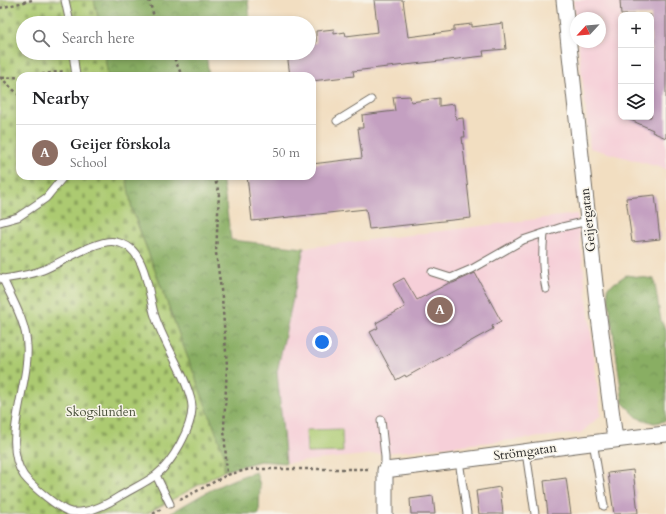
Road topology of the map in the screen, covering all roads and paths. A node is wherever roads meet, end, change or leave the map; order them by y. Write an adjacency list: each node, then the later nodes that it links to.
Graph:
1 (32, 0): 5 (path)
2 (65, 0): 6 (lane)
3 (148, 0): 7 (path)
4 (564, 0): 19 (street, Geijergatan)
5 (0, 8)
6 (68, 16)
7 (154, 16)
8 (74, 60): 10 (lane)
9 (175, 60): 11 (path)
10 (76, 72)
11 (180, 72)
12 (1, 77): 13 (path); 14 (path)
13 (16, 77)
14 (16, 92)
15 (371, 100): 16 (lane)
16 (337, 121)
17 (61, 180): 20 (lane)
18 (215, 180): 34 (path)
19 (588, 221): 21 (lane); 27 (street, Geijergatan)
20 (0, 222)
21 (544, 234): 22 (lane); 24 (lane)
22 (432, 272)
23 (1, 278): 33 (lane); 33 (lane)
24 (546, 289)
25 (381, 420): 32 (lane)
26 (666, 434): 27 (street, Strömgatan); 28 (lane)
27 (615, 439): 29 (street, Strömgatan)
28 (666, 439)
29 (593, 442): 30 (street, Strömgatan); 36 (lane)
30 (526, 452): 31 (street, Strömgatan); 40 (lane)
31 (459, 461): 32 (street, Strömgatan); 39 (lane)
32 (385, 470): 34 (path); 38 (street)
33 (156, 475): 35 (lane)
34 (227, 475): 35 (path)
35 (170, 504): 37 (path)
36 (604, 506)
37 (153, 514)
38 (385, 514)
39 (467, 514)
40 (535, 514)

